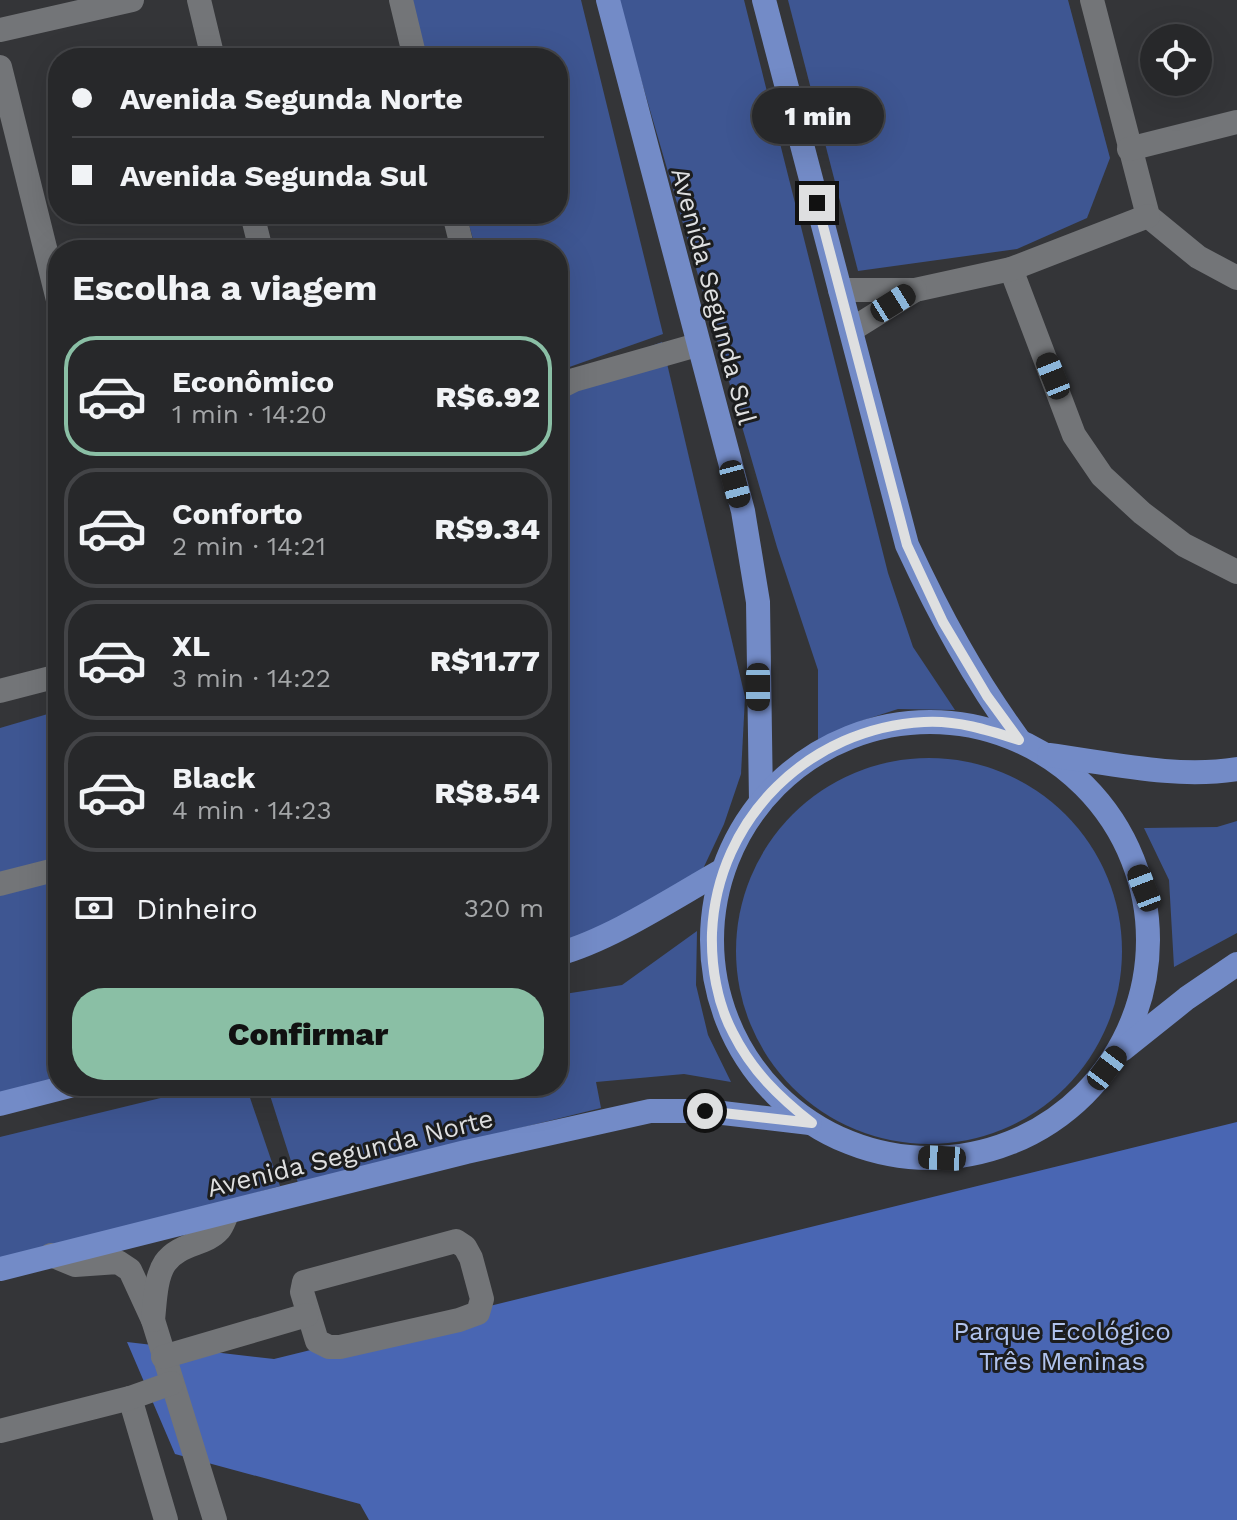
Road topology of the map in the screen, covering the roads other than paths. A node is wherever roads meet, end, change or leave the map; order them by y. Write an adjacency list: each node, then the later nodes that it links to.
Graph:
1 (132, 0): 7 (street)
2 (199, 0): 8 (street)
3 (401, 0): 9 (street)
4 (608, 0): 20 (main road, Avenida Segunda Sul)
5 (764, 0): 17 (main road)
6 (1092, 0): 12 (street)
7 (0, 30)
8 (211, 48)
9 (413, 48)
10 (0, 67): 14 (street)
11 (1237, 122): 12 (street)
12 (1129, 149): 13 (street)
13 (1148, 216): 15 (street); 16 (street)
14 (48, 260)
15 (1011, 269): 18 (street); 22 (street)
16 (1237, 278)
17 (840, 290): 18 (street); 19 (main road)
18 (915, 290): 19 (street)
19 (851, 330): 25 (main road)
20 (697, 345): 21 (street); 28 (main road, Avenida Segunda Sul)
21 (568, 383)
22 (1237, 572)
23 (48, 679): 24 (street)
24 (0, 691)
25 (1019, 740): 26 (main road); 28 (main road)
26 (1047, 755): 27 (main road); 34 (main road)
27 (1237, 769)
28 (761, 801): 29 (main road)
29 (723, 870): 32 (main road); 37 (main road)
30 (48, 872): 31 (street)
31 (0, 884)
32 (568, 952)
33 (1237, 964): 34 (main road)
34 (1120, 1051): 37 (main road)
35 (48, 1092): 36 (main road)
36 (0, 1104)
37 (812, 1123): 38 (main road, Avenida Segunda Norte)
38 (228, 1212): 39 (main road, Avenida Segunda Norte); 42 (street)
39 (51, 1255): 40 (main road, Avenida Segunda Norte); 42 (street)
40 (0, 1269)
41 (307, 1315): 41 (street); 43 (street)
42 (153, 1320): 43 (street)
43 (163, 1357): 44 (street)
44 (172, 1383): 45 (street); 48 (street)
45 (130, 1398): 46 (street); 47 (street)
46 (0, 1431)
47 (166, 1520)
48 (215, 1520)

